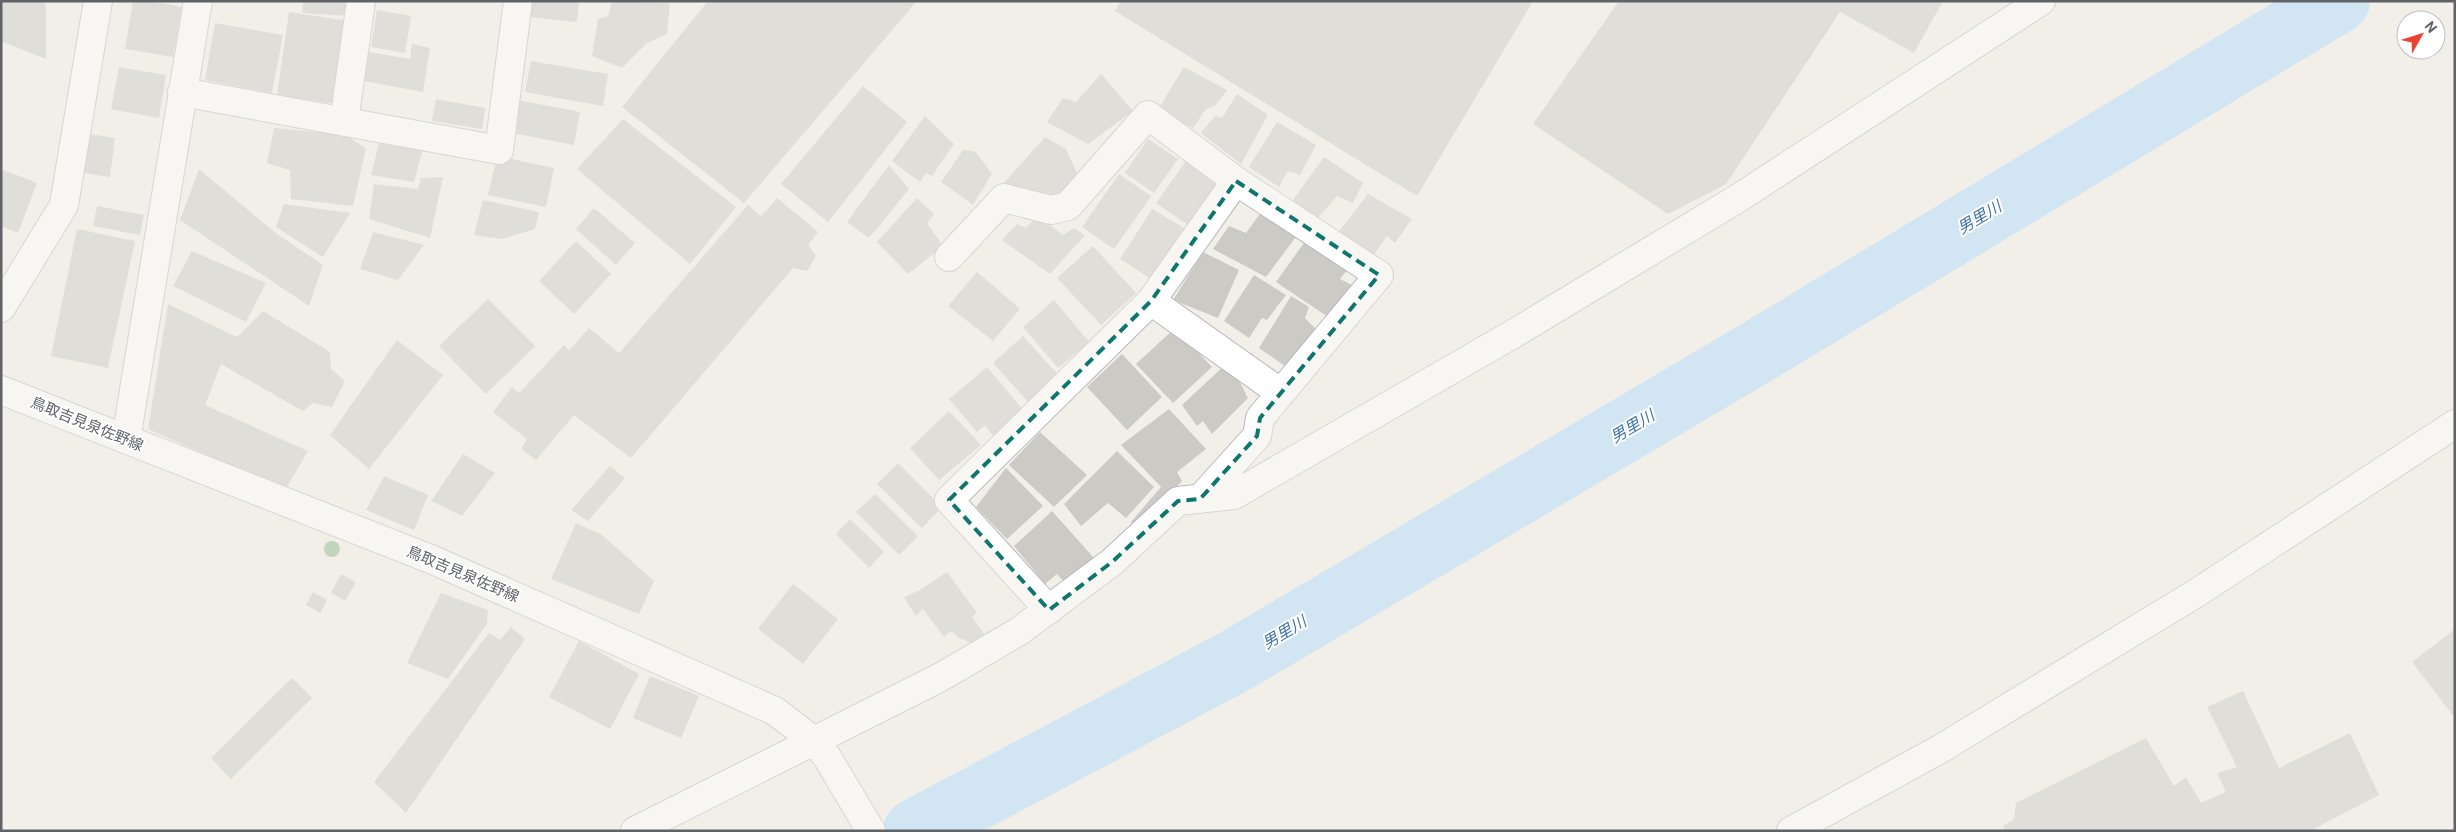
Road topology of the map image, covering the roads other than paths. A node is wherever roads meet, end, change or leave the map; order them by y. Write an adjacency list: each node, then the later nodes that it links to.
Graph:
1 (98, 1): 11 (street)
2 (198, 1): 6 (street)
3 (361, 1): 7 (street)
4 (518, 1): 7 (street)
5 (2041, 1): 16 (street)
6 (182, 92): 7 (street); 15 (street)
7 (344, 122)
8 (1236, 181): 9 (street); 10 (street); 13 (street)
9 (949, 257)
10 (1151, 301): 13 (street); 17 (street)
11 (1, 308)
12 (1, 390): 15 (street, 鳥取吉見泉佐野線)
13 (1281, 393): 16 (street)
14 (2455, 424): 21 (street)
15 (126, 440): 18 (street, 鳥取吉見泉佐野線)
16 (1200, 499): 17 (street)
17 (1049, 610): 18 (street)
18 (820, 749): 19 (street); 20 (street, 鳥取吉見泉佐野線)
19 (635, 831)
20 (871, 831)
21 (1791, 831)

